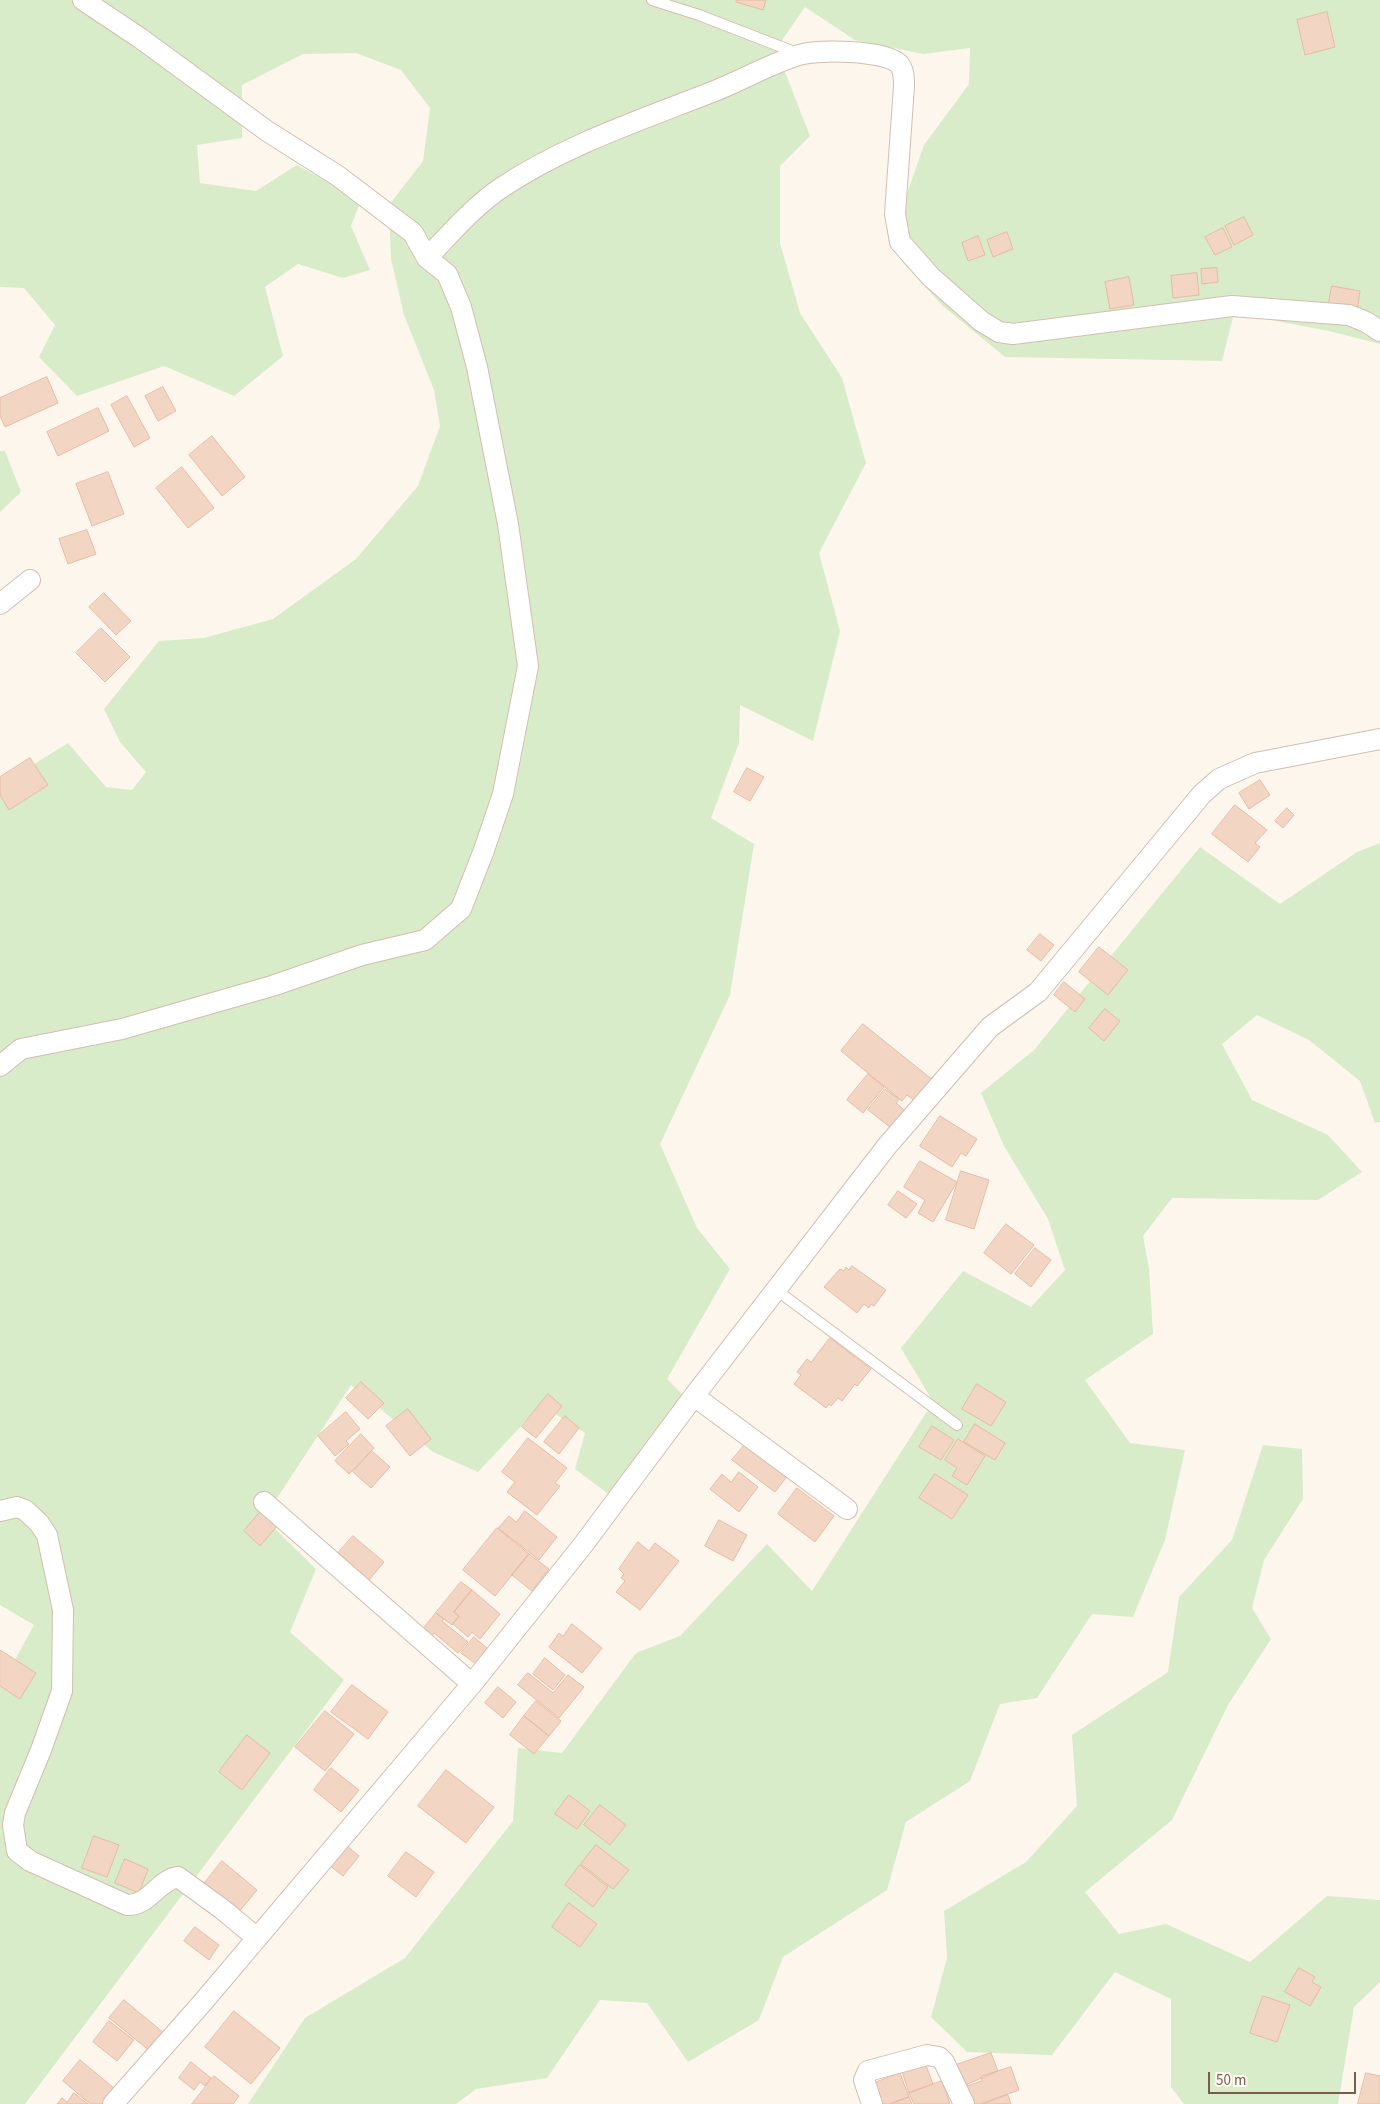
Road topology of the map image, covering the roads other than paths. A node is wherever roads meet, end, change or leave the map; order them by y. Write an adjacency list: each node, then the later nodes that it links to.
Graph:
1 (83, 0): 4 (street)
2 (652, 0): 3 (lane)
3 (800, 55): 4 (street); 5 (street)
4 (427, 258): 9 (street)
5 (1380, 331)
6 (30, 580): 7 (street)
7 (0, 604)
8 (1380, 738): 10 (street)
9 (0, 1066)
10 (775, 1289): 11 (street); 12 (lane)
11 (694, 1396): 14 (street); 16 (street)
12 (957, 1425)
13 (264, 1502): 16 (street)
14 (846, 1509)
15 (0, 1511): 17 (street)
16 (472, 1684): 17 (street)
17 (257, 1938): 18 (street)
18 (113, 2104)
19 (872, 2104): 20 (street)
20 (964, 2104)

